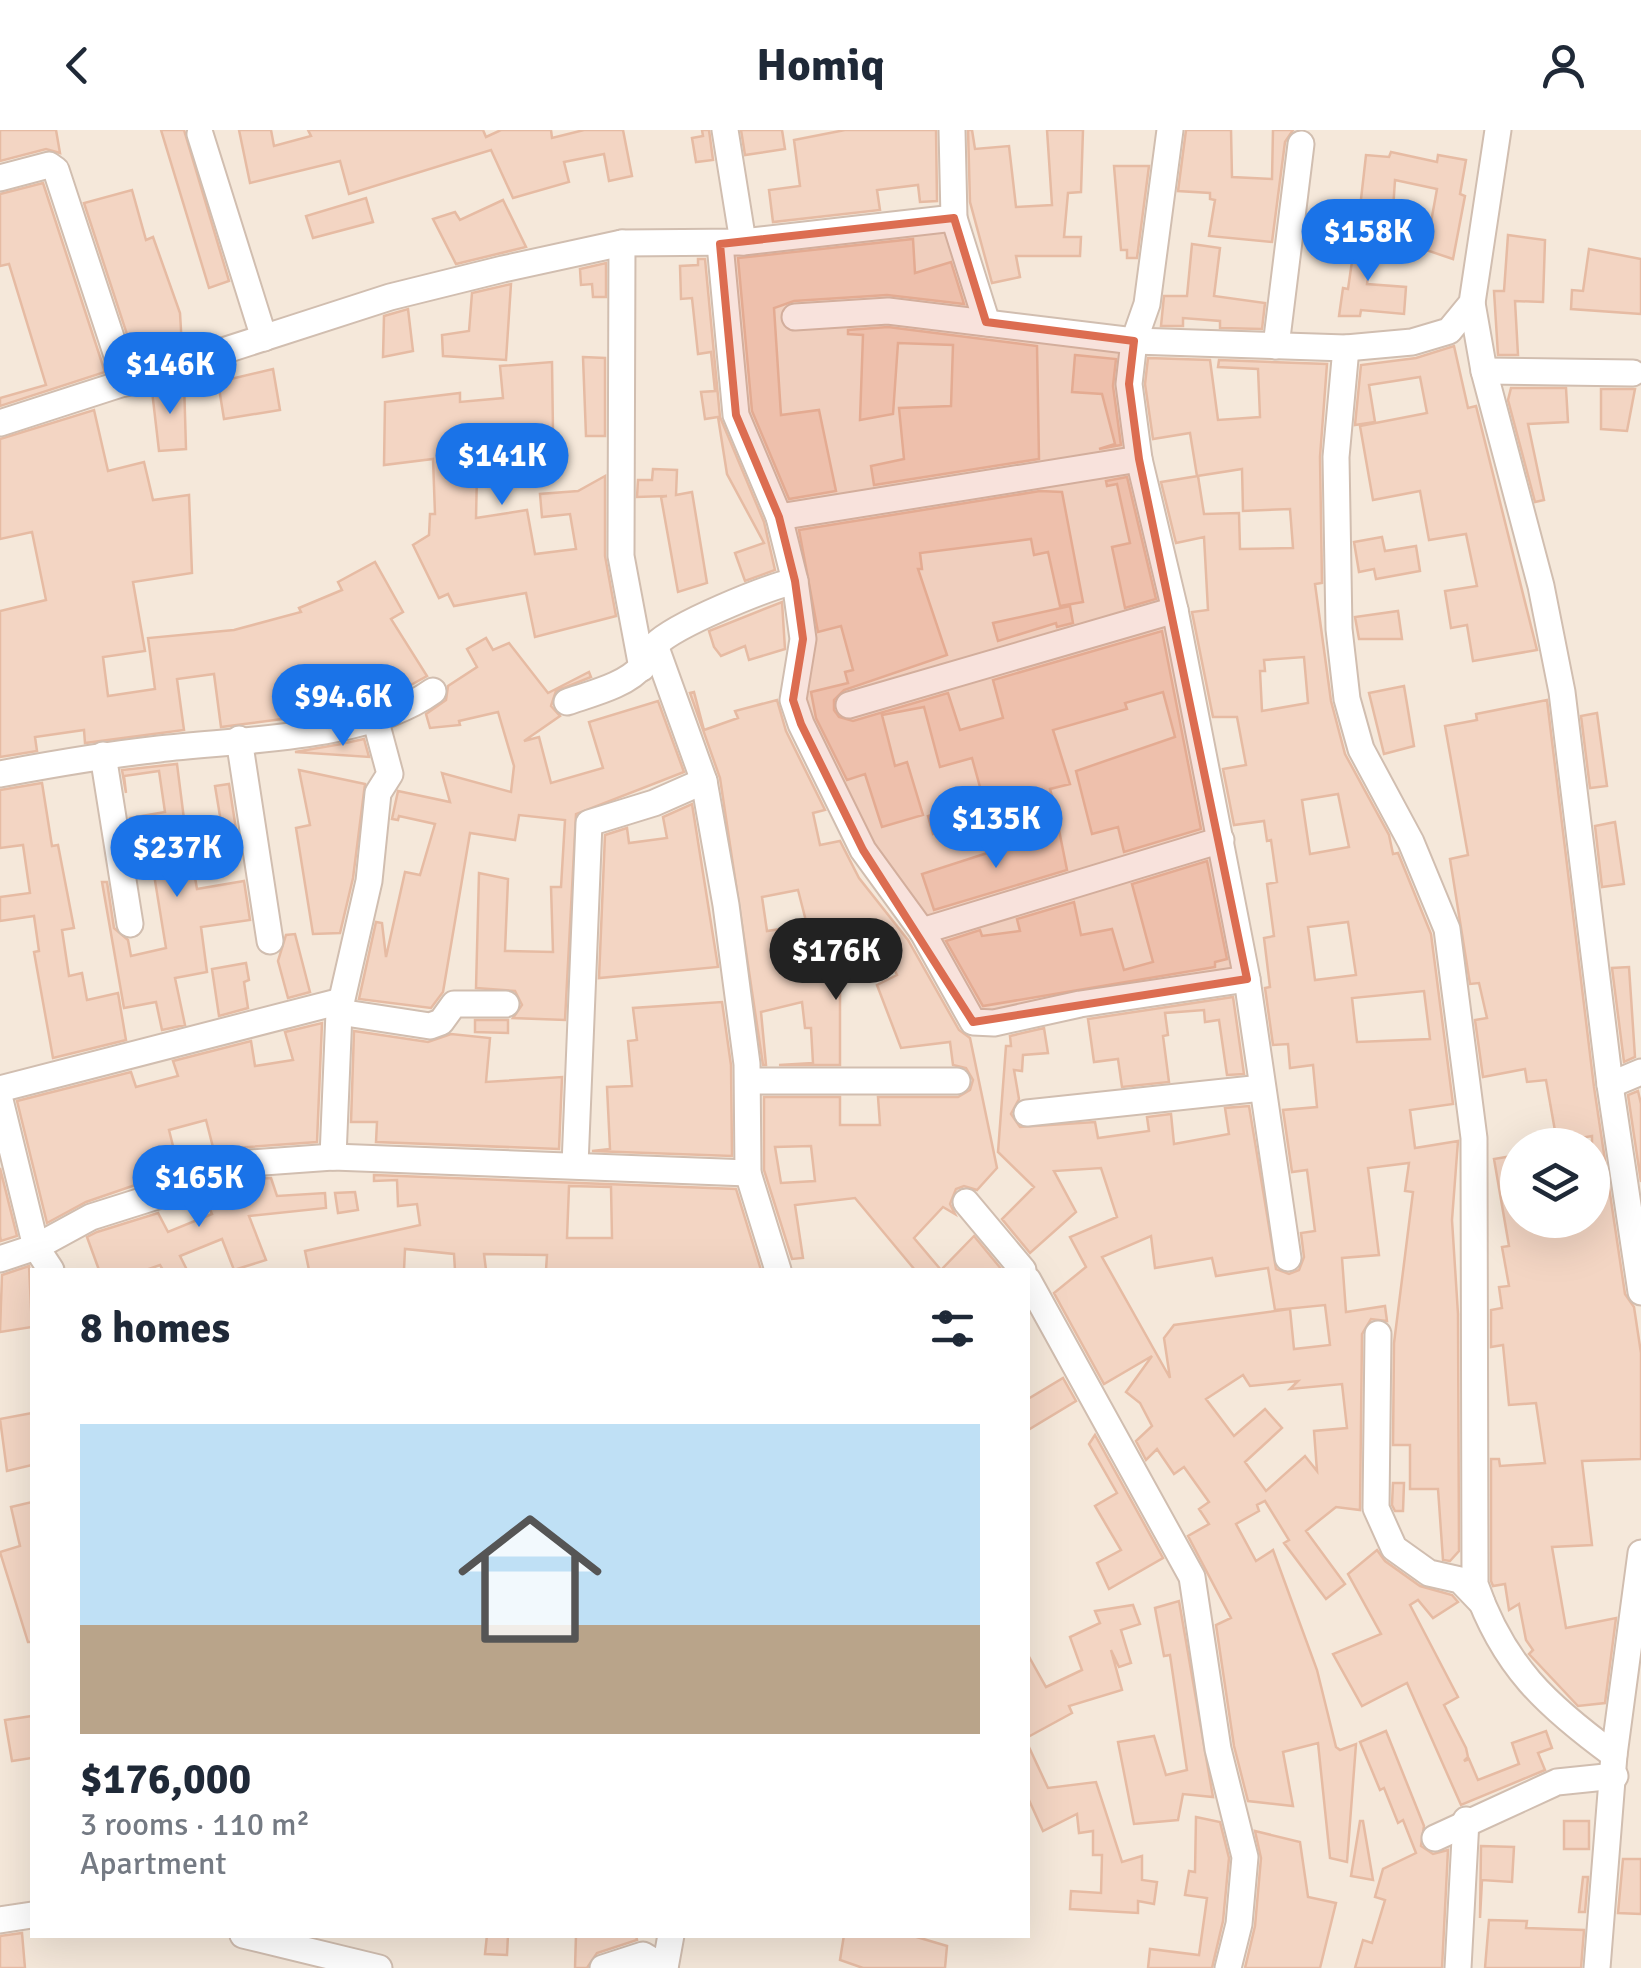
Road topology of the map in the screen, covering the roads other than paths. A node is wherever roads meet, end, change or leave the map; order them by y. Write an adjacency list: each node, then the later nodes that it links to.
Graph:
1 (726, 130): 9 (street)
2 (952, 130): 8 (street)
3 (1170, 130): 15 (street)
4 (1498, 130): 11 (street)
5 (200, 134): 14 (street)
6 (1301, 144): 16 (street)
7 (0, 178): 20 (street)
8 (954, 218): 9 (street); 13 (street)
9 (732, 243): 10 (street); 23 (street)
10 (622, 244): 14 (street); 27 (street)
11 (1472, 303): 17 (street); 18 (street)
12 (795, 317): 13 (street)
13 (987, 322): 15 (street)
14 (264, 338): 20 (street)
15 (1134, 341): 16 (street); 22 (street)
16 (1276, 346): 17 (street)
17 (1346, 348): 65 (street)
18 (1484, 371): 19 (street); 46 (street)
19 (1633, 373)
20 (126, 383): 21 (street)
21 (0, 423)
22 (1139, 459): 23 (street); 25 (street)
23 (779, 517): 24 (street)
24 (795, 582): 26 (street); 38 (street)
25 (1175, 610): 30 (street); 36 (street)
26 (655, 645): 27 (street); 35 (street)
27 (642, 668): 29 (street)
28 (433, 691): 31 (street)
29 (567, 702)
30 (849, 704)
31 (375, 718): 32 (street); 42 (street)
32 (240, 739): 33 (street); 39 (street)
33 (103, 755): 34 (street); 37 (street)
34 (0, 774)
35 (704, 781): 45 (street); 52 (street)
36 (1221, 840): 38 (street); 40 (street)
37 (130, 924)
38 (922, 932): 40 (street)
39 (270, 941)
40 (1247, 979): 48 (street)
41 (506, 1004): 42 (street)
42 (340, 1007): 47 (street); 51 (street)
43 (1641, 1072): 46 (street)
44 (958, 1080): 45 (street)
45 (748, 1081): 53 (street)
46 (1610, 1085): 62 (street)
47 (0, 1088)
48 (1262, 1088): 50 (street); 56 (street)
49 (0, 1100): 55 (street)
50 (1027, 1112)
51 (333, 1157): 52 (street); 55 (street)
52 (575, 1165): 53 (street)
53 (748, 1173): 59 (street)
54 (966, 1202): 60 (street)
55 (36, 1247): 57 (street); 58 (street)
56 (1288, 1258)
57 (0, 1259)
58 (50, 1268)
59 (777, 1268)
60 (1021, 1268)
61 (1030, 1284): 76 (street)
62 (1641, 1292)
63 (1378, 1334): 65 (street)
64 (1641, 1553): 66 (street)
65 (1482, 1604): 66 (street)
66 (1614, 1766): 67 (street); 78 (street)
67 (1466, 1820): 68 (street); 77 (street)
68 (1435, 1838)
69 (30, 1915): 70 (street)
70 (0, 1920)
71 (255, 1938): 73 (street)
72 (670, 1938): 75 (street)
73 (378, 1968)
74 (602, 1968): 75 (street)
75 (665, 1968)
76 (1228, 1968)
77 (1458, 1968)
78 (1597, 1968)

